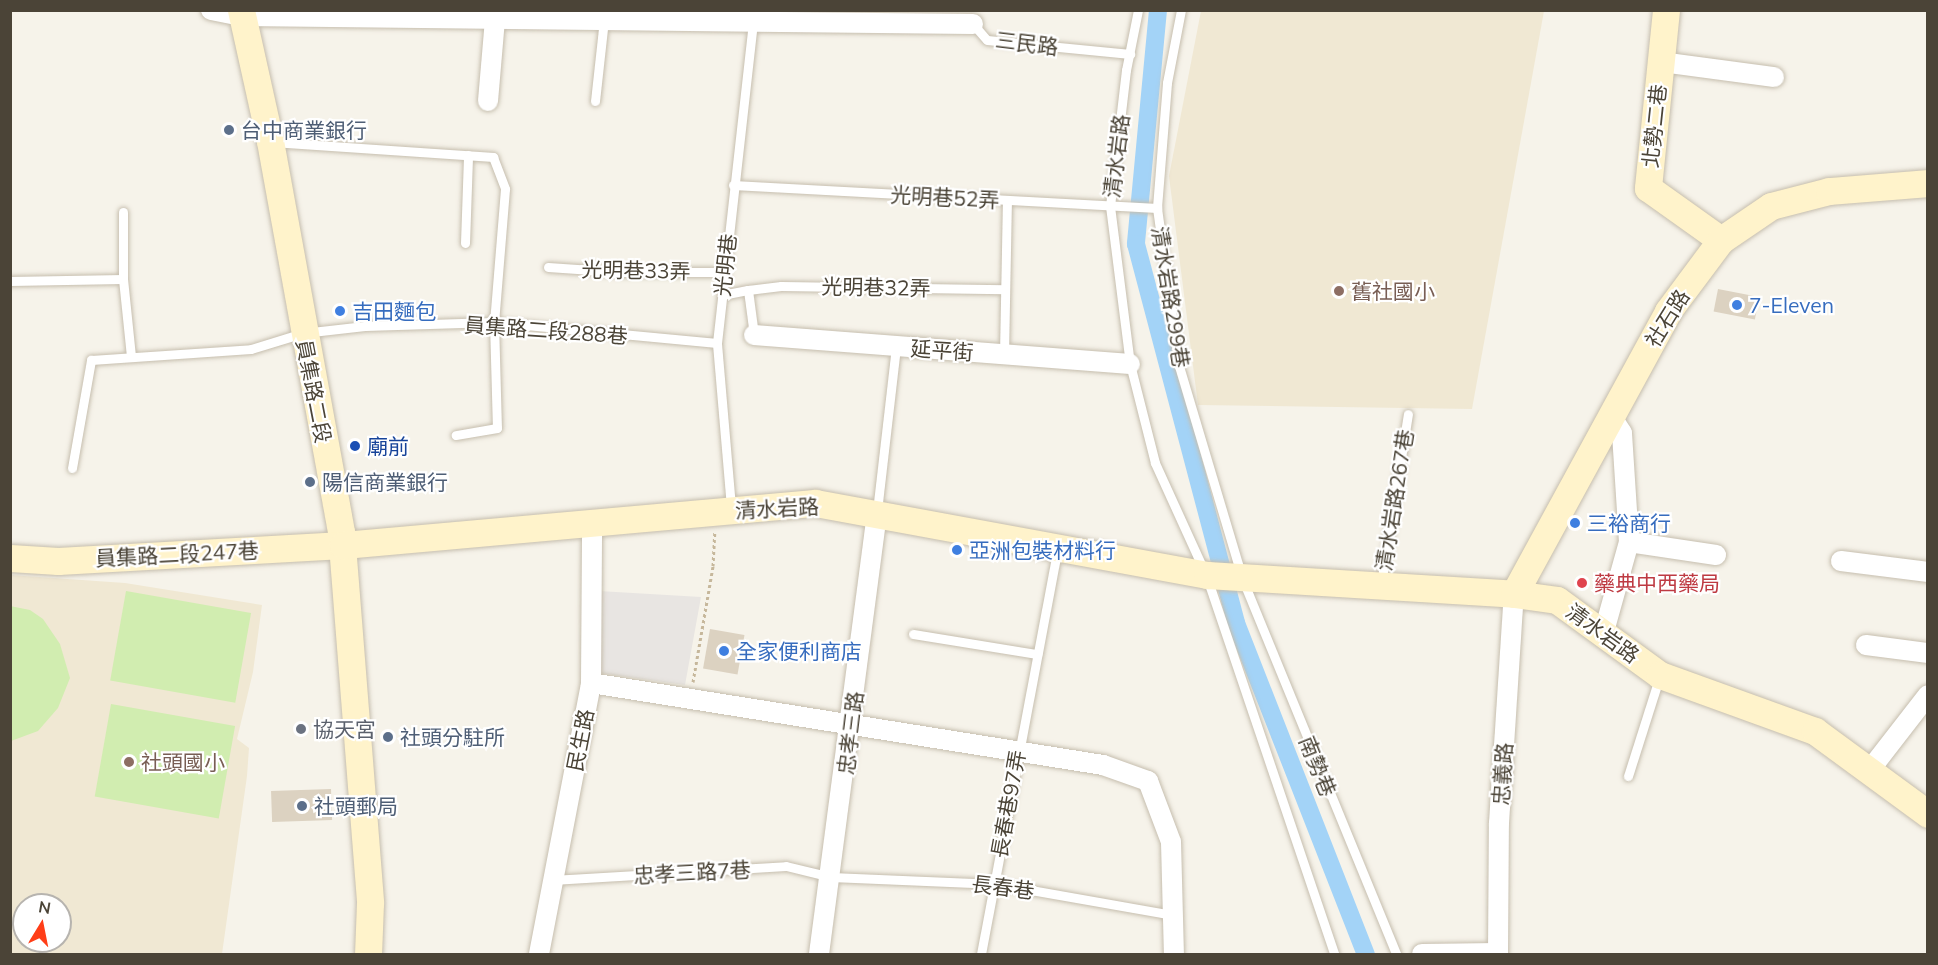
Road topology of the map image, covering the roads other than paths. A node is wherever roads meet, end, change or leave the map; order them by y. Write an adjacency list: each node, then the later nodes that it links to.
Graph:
1 (211, 10): 5 (street, 三民路)
2 (1138, 10): 10 (lane, 清水岩路)
3 (1181, 10): 21 (lane, 清水岩路299巷)
4 (1666, 10): 11 (street, 北勢二巷)
5 (241, 13): 6 (street, 三民路); 15 (street, 員集路二段)
6 (496, 15): 7 (street, 三民路); 13 (street)
7 (605, 15): 8 (street, 三民路); 14 (lane)
8 (753, 21): 9 (street, 三民路); 18 (lane, 光明巷)
9 (973, 24): 10 (lane, 三民路)
10 (1130, 54): 20 (lane, 清水岩路)
11 (1661, 62): 12 (street); 23 (street, 北勢二巷)
12 (1774, 77)
13 (488, 101)
14 (595, 102)
15 (270, 141): 16 (lane); 33 (street, 員集路二段)
16 (468, 154): 24 (lane); 32 (lane)
17 (1928, 183): 23 (street, 社石路)
18 (733, 185): 19 (lane, 光明巷52弄); 26 (lane, 光明巷)
19 (1007, 201): 20 (lane, 光明巷52弄); 29 (lane)
20 (1111, 206): 21 (lane, 光明巷52弄); 39 (lane, 清水岩路)
21 (1156, 208): 55 (lane, 清水岩路299巷)
22 (123, 212): 27 (lane)
23 (1721, 240): 41 (street, 社石路)
24 (465, 243)
25 (548, 267): 26 (lane, 光明巷33弄)
26 (724, 272): 31 (lane, 光明巷)
27 (123, 279): 28 (lane); 38 (lane)
28 (10, 281)
29 (1005, 289): 30 (lane, 光明巷32弄); 37 (lane)
30 (748, 290): 31 (lane, 光明巷32弄); 34 (lane)
31 (722, 295): 35 (lane, 光明巷)
32 (494, 322): 33 (lane, 員集路二段288巷); 35 (lane, 員集路二段288巷); 42 (lane)
33 (303, 333): 38 (lane, 員集路二段288巷); 48 (street, 員集路二段)
34 (754, 335): 36 (street, 延平街)
35 (717, 343): 44 (lane, 光明巷)
36 (896, 346): 37 (street, 延平街); 45 (lane)
37 (1004, 354): 39 (street, 延平街)
38 (131, 357): 43 (lane, 員集路二段288巷)
39 (1130, 364): 54 (lane, 清水岩路)
40 (1408, 414): 56 (lane, 清水岩路267巷)
41 (1611, 416): 47 (street); 57 (street, 社石路)
42 (456, 435)
43 (72, 468)
44 (724, 511): 45 (street, 清水岩路); 46 (street, 清水岩路)
45 (877, 512): 49 (street, 清水岩路); 66 (street, 忠孝三路)
46 (592, 523): 48 (street, 清水岩路); 64 (street, 民生路)
47 (1629, 542): 50 (street); 59 (street)
48 (343, 545): 51 (street, 員集路二段247巷); 75 (street, 員集路二段)
49 (1058, 546): 54 (street, 清水岩路); 62 (lane, 長春巷97弄)
50 (1716, 555)
51 (10, 558)
52 (1841, 561): 53 (street)
53 (1928, 572)
54 (1207, 575): 55 (street, 清水岩路); 80 (lane, 清水岩路)
55 (1241, 578): 56 (street, 清水岩路); 81 (lane, 南勢巷)
56 (1381, 586): 57 (street, 清水岩路)
57 (1514, 594): 59 (street, 清水岩路); 83 (street, 忠義路)
58 (913, 634): 62 (lane)
59 (1604, 635): 63 (street, 清水岩路)
60 (1866, 645): 61 (street)
61 (1928, 653)
62 (1037, 654): 67 (lane, 長春巷97弄)
63 (1660, 675): 68 (street, 清水岩路); 69 (lane)
64 (591, 683): 66 (street); 72 (street, 民生路)
65 (1928, 695): 68 (street)
66 (852, 725): 67 (street); 71 (street, 忠孝三路)
67 (1018, 752): 73 (lane, 長春巷97弄); 74 (street)
68 (1869, 771): 70 (street, 清水岩路)
69 (1628, 776)
70 (1928, 814)
71 (831, 877): 72 (lane, 忠孝三路7巷); 73 (lane, 長春巷); 77 (street, 忠孝三路)
72 (552, 880): 76 (street, 民生路)
73 (993, 884): 74 (lane, 長春巷); 78 (lane, 長春巷97弄)
74 (1173, 915): 79 (street)
75 (368, 954)
76 (540, 954)
77 (819, 954)
78 (981, 954)
79 (1174, 954)
80 (1334, 954)
81 (1396, 954)
82 (1422, 954): 83 (street)
83 (1498, 954)

